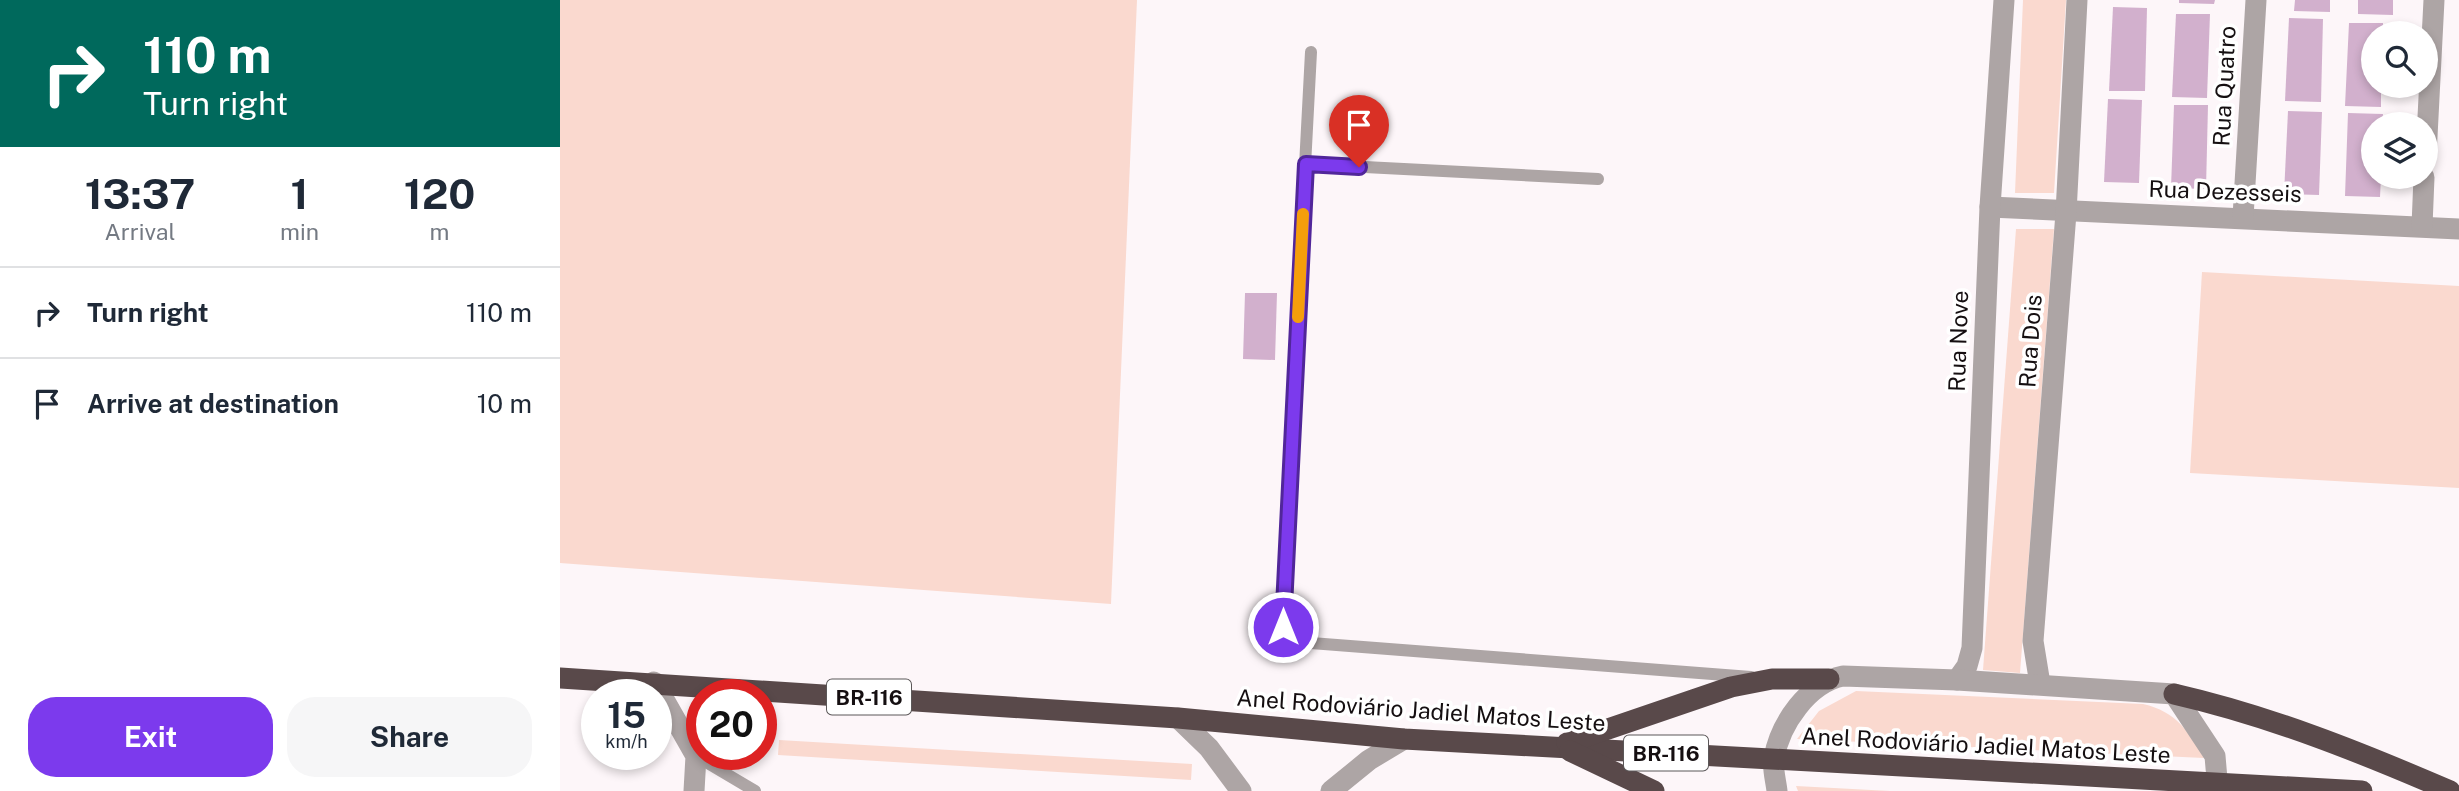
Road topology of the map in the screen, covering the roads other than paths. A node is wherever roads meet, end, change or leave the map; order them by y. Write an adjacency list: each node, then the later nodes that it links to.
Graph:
1 (2004, 0): 10 (street, Rua Nove)
2 (2077, 0): 11 (street, Rua Dois)
3 (2256, 0): 12 (street, Rua Quatro)
4 (2434, 0): 6 (street)
5 (1311, 52): 7 (lane)
6 (2428, 112)
7 (1306, 164): 8 (lane); 16 (lane)
8 (1598, 178)
9 (2424, 189): 13 (street)
10 (1990, 207): 11 (street, Rua Dezesseis); 19 (street, Rua Nove)
11 (2066, 213): 12 (street, Rua Dezesseis); 21 (street, Rua Dois)
12 (2243, 217): 13 (street, Rua Dezesseis)
13 (2422, 226): 14 (street, Rua Dezesseis)
14 (2459, 229)
15 (560, 678): 17 (highway, Anel Rodoviário Jadiel Matos Leste / BR-116)
16 (1772, 678): 18 (highway); 27 (highway)
17 (584, 679)
18 (1829, 679): 19 (street); 28 (street)
19 (1957, 680): 21 (street)
20 (672, 683): 24 (highway, Anel Rodoviário Jadiel Matos Leste / BR-116)
21 (2040, 684): 22 (street)
22 (2174, 694): 31 (street); 39 (highway)
23 (672, 714): 25 (street)
24 (1178, 718): 26 (highway, Anel Rodoviário Jadiel Matos Leste / BR-116); 34 (street)
25 (686, 738)
26 (1404, 739): 27 (highway, Anel Rodoviário Jadiel Matos Leste / BR-116); 35 (street)
27 (1558, 746): 28 (highway, Anel Rodoviário Jadiel Matos Leste / BR-116); 36 (highway)
28 (1773, 760): 31 (highway, Anel Rodoviário Jadiel Matos Leste / BR-116); 37 (street)
29 (695, 770): 32 (street)
30 (720, 770): 33 (lane)
31 (2219, 787): 38 (highway, Anel Rodoviário Jadiel Matos Leste / BR-116)
32 (694, 791)
33 (755, 791)
34 (1241, 791)
35 (1331, 791)
36 (1654, 791)
37 (1777, 791)
38 (2362, 791)
39 (2450, 791)

